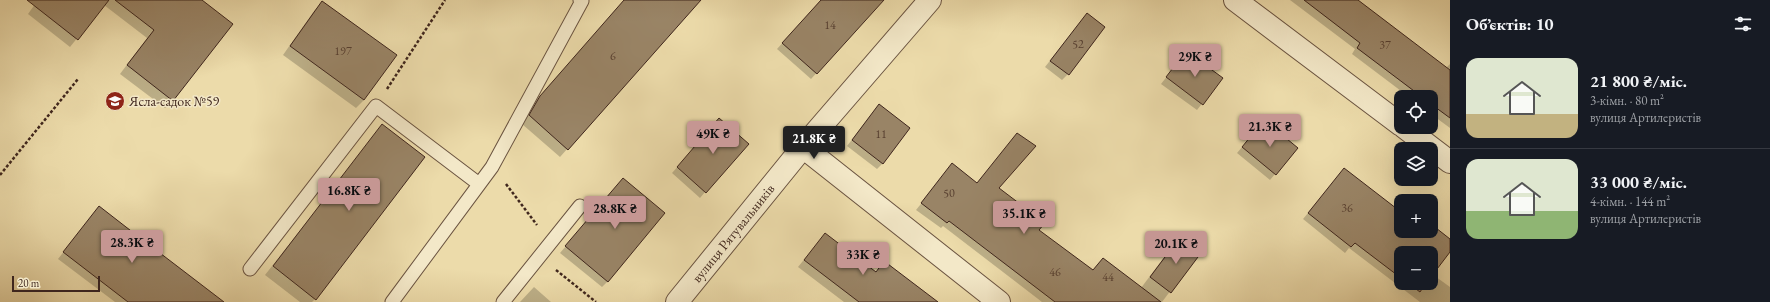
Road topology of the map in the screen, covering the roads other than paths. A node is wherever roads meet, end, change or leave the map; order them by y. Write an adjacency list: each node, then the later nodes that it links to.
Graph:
1 (580, 0): 8 (lane)
2 (930, 0): 6 (street, вулиця Рятувальників)
3 (1235, 0): 4 (street)
4 (1394, 120)
5 (1413, 134): 7 (street)
6 (803, 147): 13 (street, вулиця Рятувальників); 14 (street)
7 (1450, 162)
8 (479, 184): 10 (lane); 11 (lane)
9 (580, 206): 12 (lane)
10 (250, 269)
11 (392, 302)
12 (503, 302)
13 (677, 302)
14 (999, 302)

